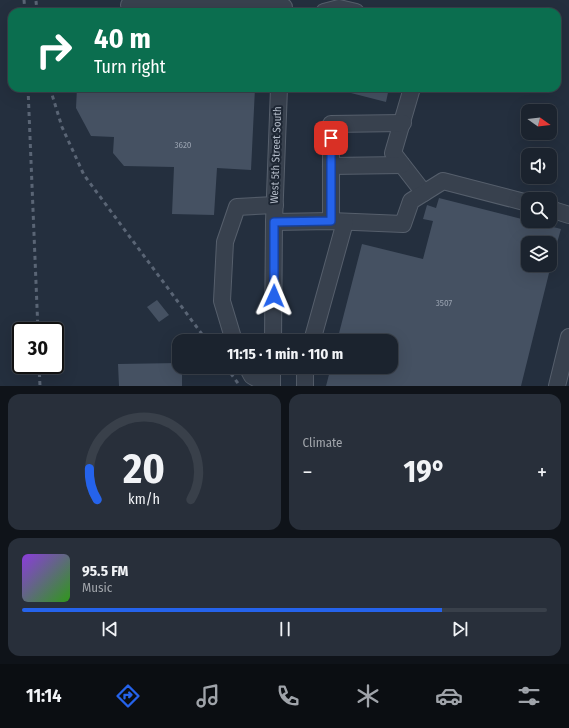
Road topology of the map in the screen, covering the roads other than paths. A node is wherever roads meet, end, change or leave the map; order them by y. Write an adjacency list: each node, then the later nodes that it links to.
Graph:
1 (222, 2): 2 (street); 3 (street)
2 (129, 5)
3 (284, 6)
4 (279, 92): 11 (street, West 5th Street South)
5 (411, 92): 6 (street)
6 (403, 123): 7 (street); 8 (street)
7 (402, 165): 8 (street); 9 (street)
8 (331, 166): 14 (street)
9 (424, 193): 10 (street); 14 (street)
10 (521, 202)
11 (275, 205): 15 (street, West 5th Street South); 16 (street)
12 (557, 211): 13 (street)
13 (569, 215)
14 (338, 221): 15 (street); 18 (street)
15 (274, 222): 17 (street, West 5th Street South)
16 (232, 334)
17 (273, 334)
18 (314, 334)
19 (569, 336): 25 (street)
20 (251, 374): 23 (street)
21 (272, 374): 23 (street)
22 (305, 374): 24 (street)
23 (271, 386)
24 (305, 386)
25 (557, 386)

